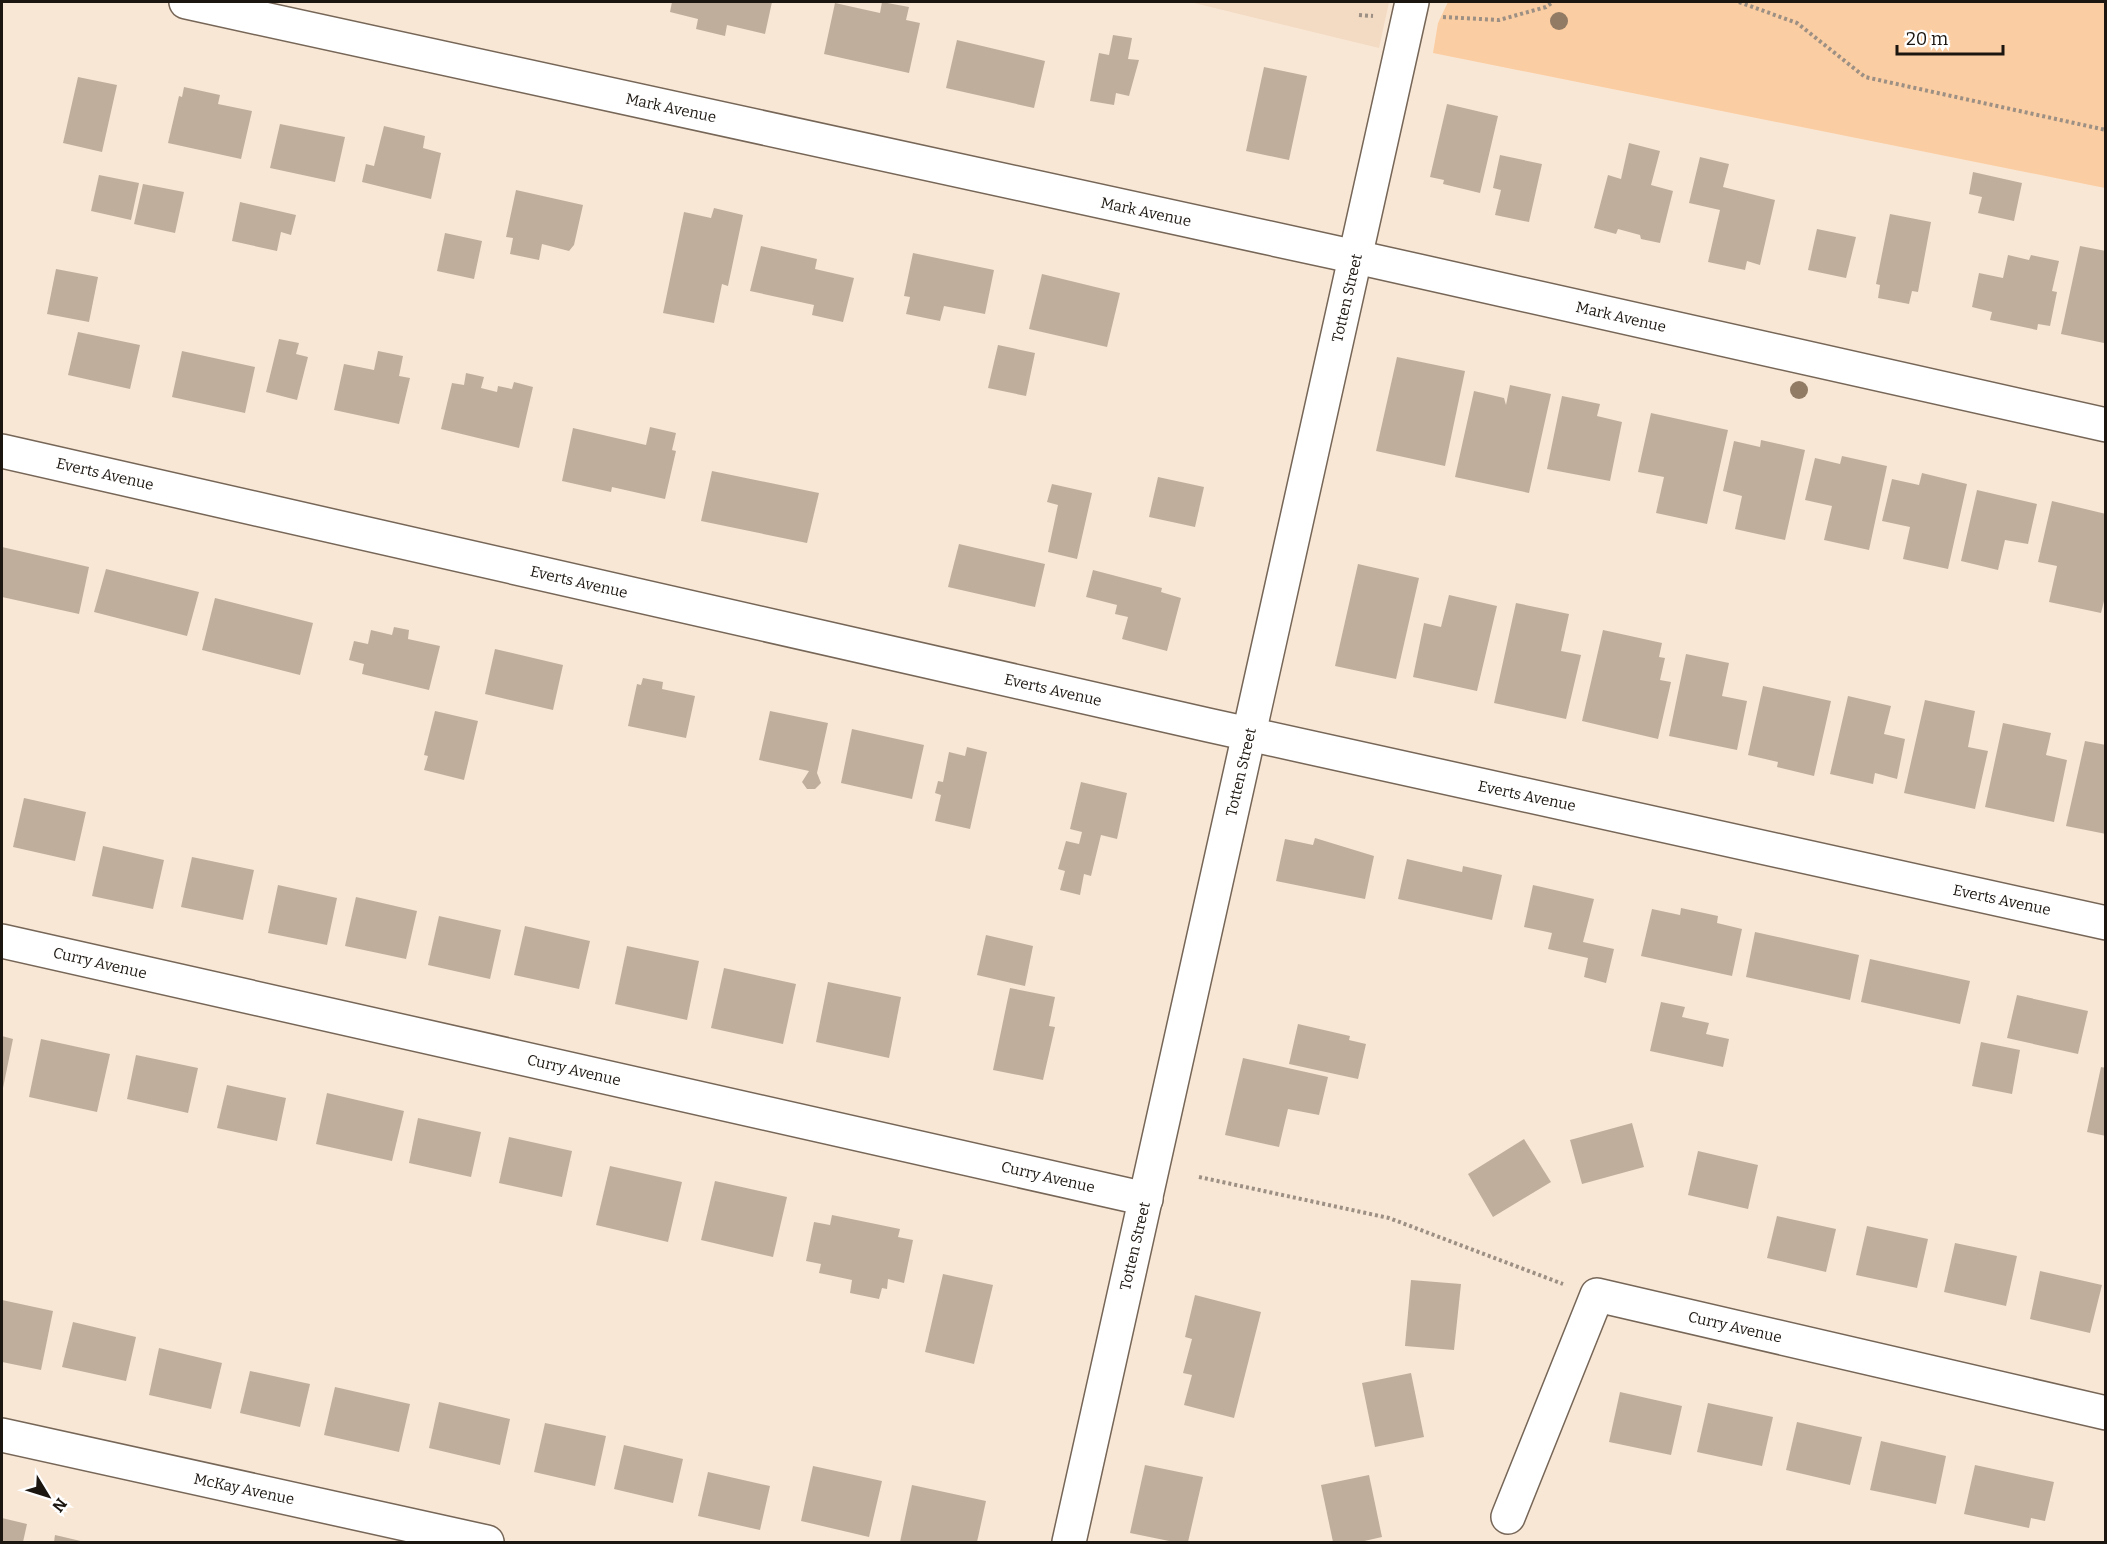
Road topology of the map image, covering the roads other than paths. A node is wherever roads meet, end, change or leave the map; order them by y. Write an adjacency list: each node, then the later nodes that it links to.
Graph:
1 (186, 2): 3 (street, Mark Avenue)
2 (1412, 2): 3 (street, Totten Street)
3 (1356, 257): 4 (street, Mark Avenue); 6 (street, Totten Street)
4 (2106, 425)
5 (2, 451): 6 (street, Everts Avenue)
6 (1249, 734): 7 (street, Everts Avenue); 9 (street, Totten Street)
7 (2106, 923)
8 (2, 940): 9 (street, Curry Avenue)
9 (1146, 1199): 14 (street, Totten Street)
10 (2106, 1413): 12 (street, Curry Avenue)
11 (2, 1435): 13 (street, McKay Avenue)
12 (1508, 1517)
13 (487, 1542)
14 (1069, 1542)

